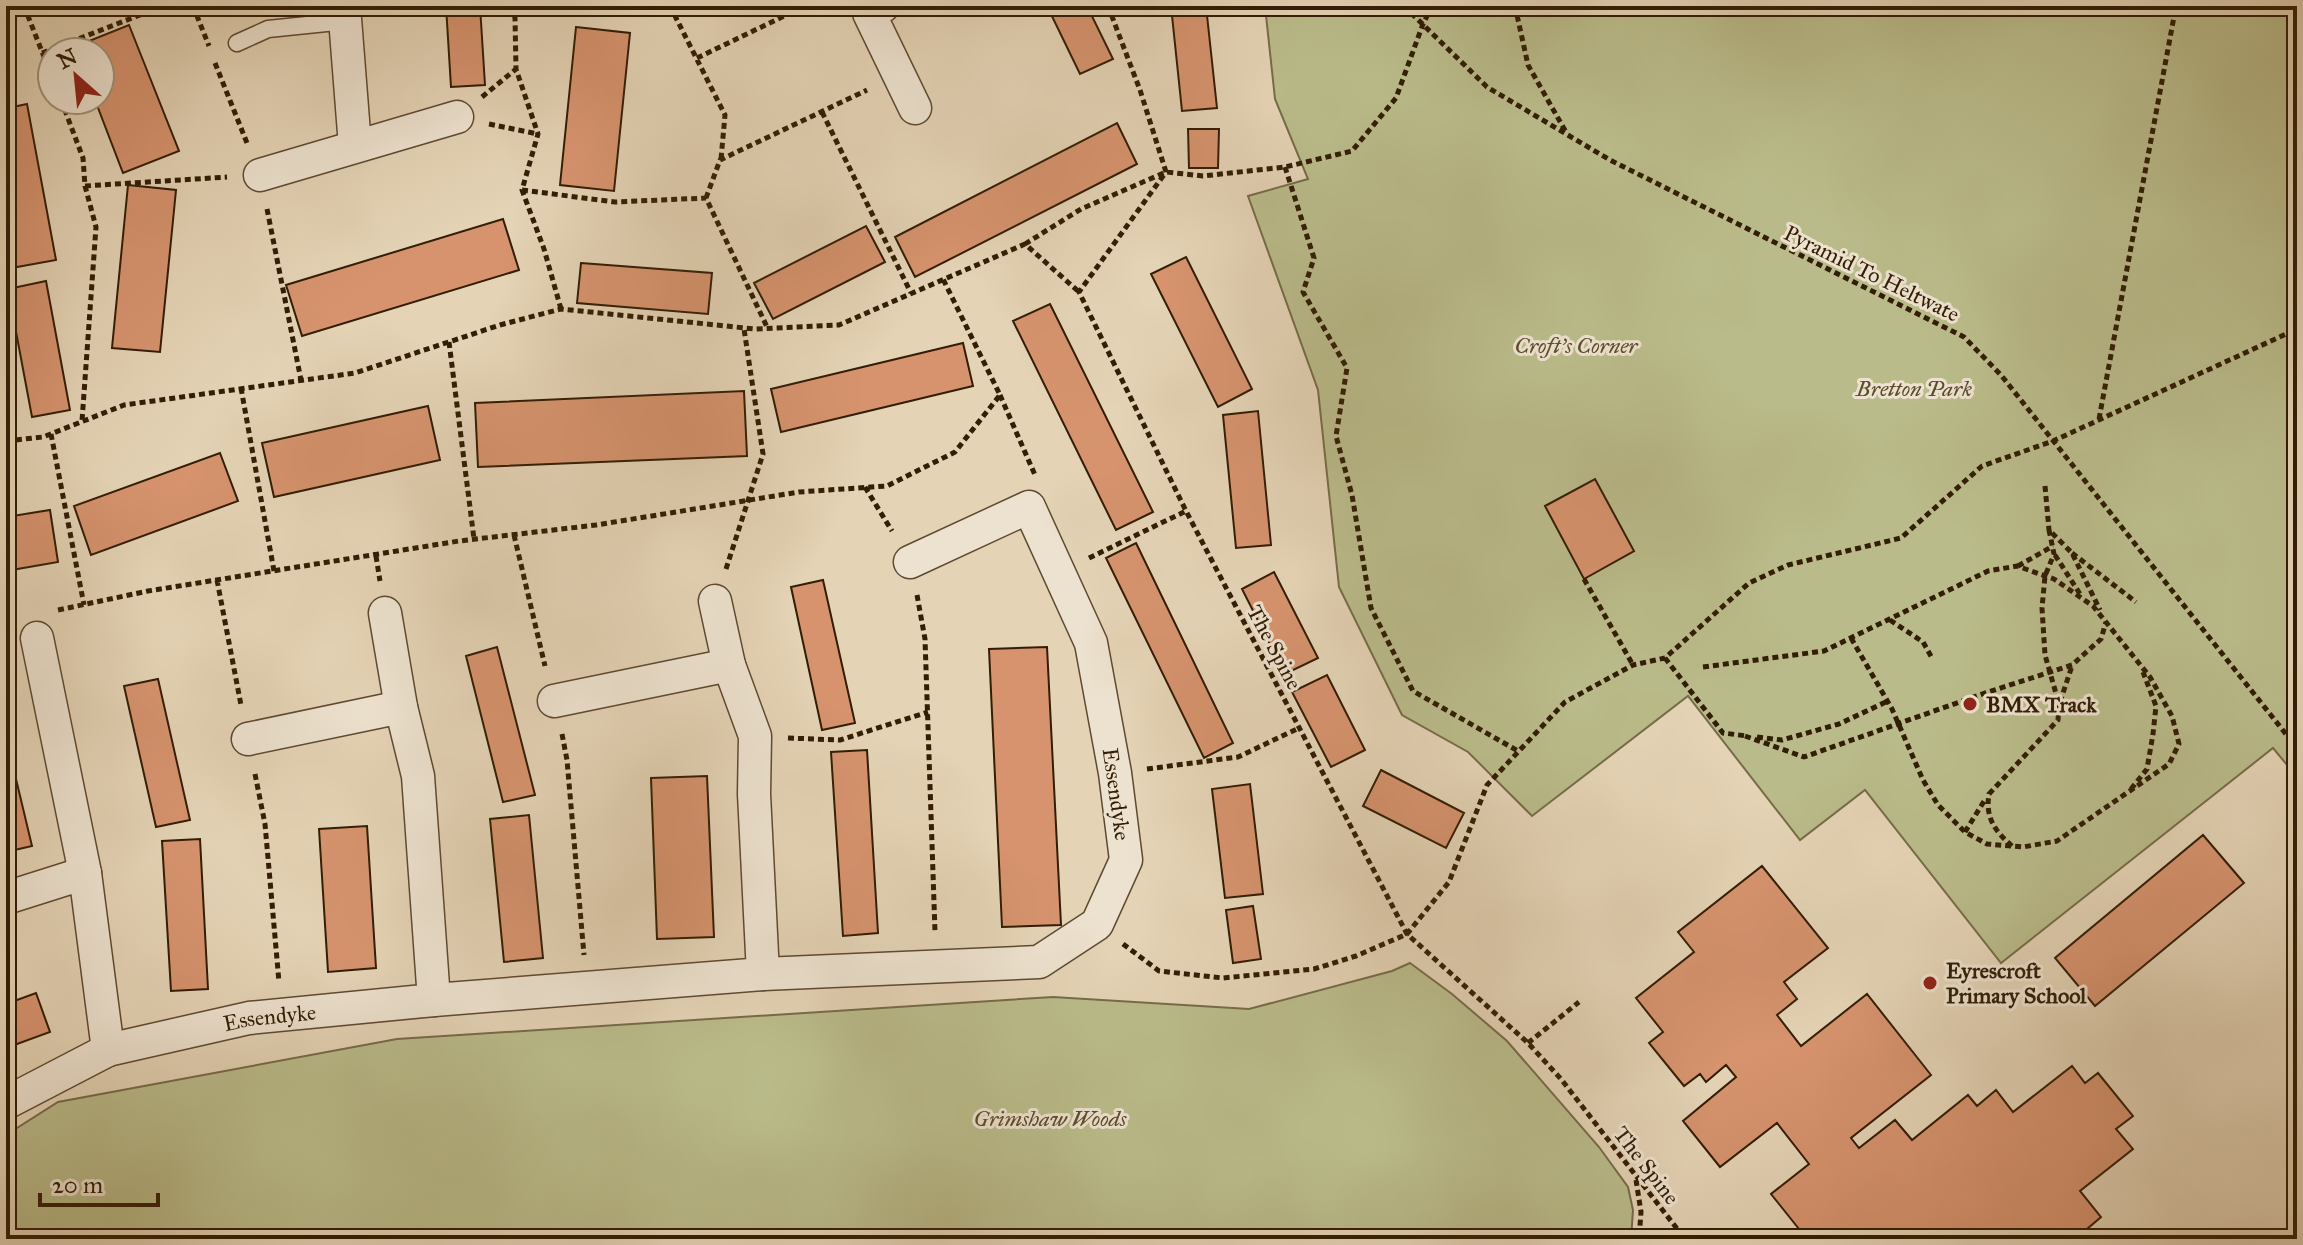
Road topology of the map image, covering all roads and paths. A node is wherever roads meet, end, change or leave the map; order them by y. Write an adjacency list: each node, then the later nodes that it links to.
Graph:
1 (24, 6): 16 (path)
2 (163, 6): 15 (path)
3 (193, 6): 18 (path)
4 (511, 6): 26 (path)
5 (670, 6): 19 (path)
6 (805, 6): 19 (path)
7 (883, 6): 21 (street)
8 (1108, 6): 31 (path)
9 (1404, 6): 14 (path, Pyramid To Heltwate)
10 (1432, 6): 14 (path)
11 (1515, 6): 27 (path)
12 (2176, 6): 48 (path)
13 (345, 14): 17 (lane); 28 (street)
14 (1423, 24): 27 (path, Pyramid To Heltwate); 30 (path)
15 (86, 36)
16 (36, 37)
17 (237, 43)
18 (209, 48)
19 (697, 58): 29 (path)
20 (215, 62): 32 (path)
21 (899, 75): 22 (street); 23 (path)
22 (915, 108)
23 (822, 112): 29 (path); 39 (path)
24 (67, 116): 33 (path)
25 (457, 117): 26 (path); 28 (street)
26 (538, 134): 34 (path)
27 (1568, 135): 52 (path, Pyramid To Heltwate)
28 (355, 146): 32 (street)
29 (720, 160): 35 (path)
30 (1285, 167): 31 (path); 100 (path)
31 (1166, 172): 36 (path); 38 (path)
32 (260, 175): 33 (path); 45 (path)
33 (85, 186): 49 (path)
34 (522, 190): 35 (path); 40 (path)
35 (706, 198): 42 (path)
36 (1025, 244): 37 (path); 38 (path)
37 (943, 279): 39 (path); 47 (path)
38 (1079, 292): 57 (path, The Spine)
39 (911, 293): 42 (path)
40 (561, 309): 41 (path); 44 (path)
41 (744, 329): 42 (path); 55 (path)
42 (768, 329)
43 (2297, 329): 48 (path)
44 (449, 342): 45 (path); 60 (path)
45 (301, 380): 46 (path)
46 (241, 388): 49 (path); 66 (path)
47 (1000, 395): 54 (path); 56 (path)
48 (2099, 420): 52 (path)
49 (82, 421): 50 (path)
50 (51, 434): 51 (path); 74 (path)
51 (6, 441)
52 (2053, 441): 81 (path); 99 (path, Pyramid To Heltwate)
53 (2045, 486): 58 (path)
54 (865, 487): 55 (path); 64 (path)
55 (751, 499): 59 (path); 72 (path)
56 (1029, 507): 64 (street); 67 (street, Essendyke)
57 (1186, 511): 67 (path); 95 (path, The Spine)
58 (2049, 530): 61 (path); 62 (path)
59 (514, 535): 60 (path); 89 (path)
60 (475, 539): 66 (path)
61 (2053, 546): 63 (path); 65 (path)
62 (2072, 553): 73 (path); 78 (path)
63 (2054, 554): 68 (path); 71 (path)
64 (910, 562): 93 (path)
65 (2017, 566): 68 (path); 77 (path)
66 (274, 571): 70 (path)
67 (1059, 572): 101 (street, Essendyke)
68 (2045, 576): 71 (path); 88 (path)
69 (1584, 579): 84 (path)
70 (217, 580): 74 (path); 98 (path)
71 (2082, 598): 78 (path)
72 (715, 601): 83 (street)
73 (2136, 602)
74 (84, 605): 75 (path)
75 (54, 611)
76 (385, 613): 92 (street)
77 (1889, 619): 80 (path); 82 (path)
78 (2106, 623): 85 (path); 87 (path)
79 (37, 638): 106 (street)
80 (1851, 638): 86 (path); 90 (path)
81 (1665, 658): 84 (path); 97 (path)
82 (1932, 658)
83 (729, 665): 89 (street); 96 (street)
84 (1633, 665): 100 (path)
85 (2072, 665): 88 (path); 91 (path)
86 (1703, 667)
87 (2142, 667): 103 (path); 103 (path)
88 (2049, 672): 91 (path); 94 (path)
89 (554, 701): 112 (path)
90 (1888, 701): 94 (path); 97 (path)
91 (2059, 704): 102 (path)
92 (401, 707): 98 (street); 113 (street)
93 (928, 712): 96 (path); 110 (path)
94 (1898, 723): 97 (path); 104 (path)
95 (1299, 728): 101 (path); 109 (path, The Spine)
96 (755, 736): 111 (street)
97 (1745, 736)
98 (248, 739): 115 (path)
99 (2297, 748)
100 (1518, 751): 109 (path)
101 (1115, 773): 108 (street, Essendyke)
102 (1989, 794): 104 (path); 105 (path)
103 (2126, 795): 105 (path)
104 (1965, 832): 105 (path)
105 (2012, 846)
106 (85, 873): 107 (street); 117 (street)
107 (6, 898)
108 (1097, 924): 109 (path); 110 (street, Essendyke)
109 (1407, 934): 116 (path, The Spine)
110 (937, 966): 111 (street, Essendyke)
111 (763, 974): 112 (street, Essendyke)
112 (587, 988): 113 (street, Essendyke)
113 (434, 1000): 115 (street, Essendyke)
114 (1579, 1002): 116 (path)
115 (281, 1015): 117 (street, Essendyke)
116 (1528, 1043): 119 (path, The Spine)
117 (108, 1050): 118 (street, Essendyke)
118 (6, 1103)
119 (1636, 1177): 120 (path); 121 (path, The Spine)
120 (1639, 1239)
121 (1685, 1239)

